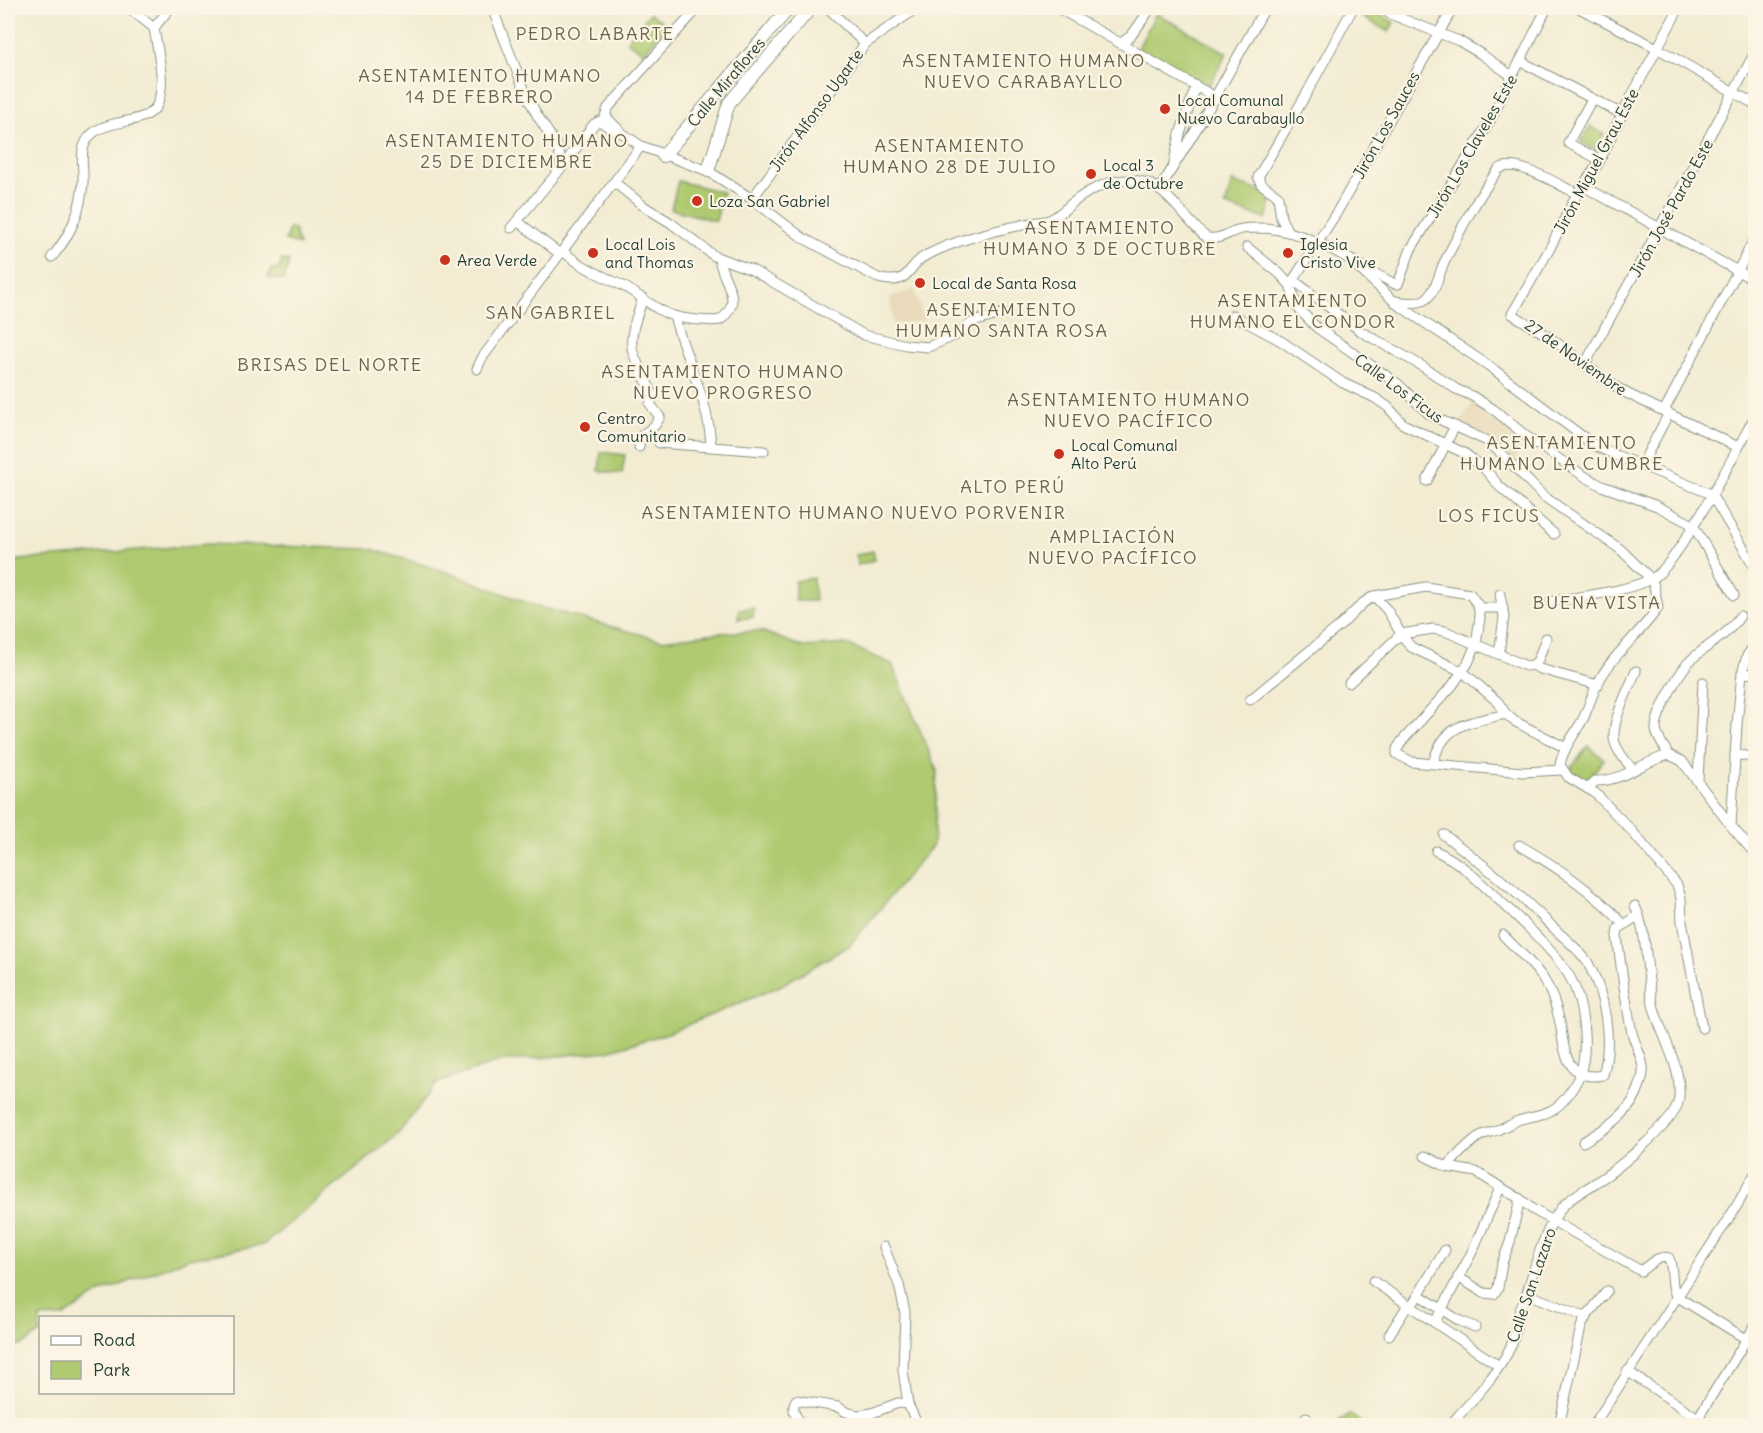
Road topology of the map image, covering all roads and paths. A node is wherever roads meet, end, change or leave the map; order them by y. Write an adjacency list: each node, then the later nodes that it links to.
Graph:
1 (129, 8): 18 (street)
2 (170, 8): 18 (street)
3 (492, 8): 36 (street)
4 (698, 8): 32 (street)
5 (789, 8): 34 (street, Calle Miraflores)
6 (811, 8): 38 (street, Calle Miraflores)
7 (828, 8): 21 (street)
8 (917, 8): 21 (street, Jirón Alfonso Ugarte)
9 (1058, 8): 20 (street)
10 (1151, 8): 20 (street)
11 (1265, 8): 28 (street)
12 (1353, 8): 44 (street)
13 (1381, 8): 19 (street)
14 (1453, 8): 19 (street, Jirón Los Sauces)
15 (1547, 8): 24 (street, Jirón Los Claveles Este)
16 (1579, 8): 22 (street)
17 (1679, 8): 22 (street, Jirón Miguel Grau Este)
18 (154, 28): 49 (street)
19 (1438, 33): 25 (street); 46 (street, Jirón Los Sauces)
20 (1121, 43): 26 (street)
21 (865, 44): 42 (street, Jirón Alfonso Ugarte)
22 (1657, 48): 27 (street); 31 (street, Jirón Miguel Grau Este)
23 (1755, 51): 27 (street, Jirón José Pardo Este)
24 (1520, 61): 25 (street, Jirón Los Claveles Este); 29 (street)
25 (1512, 76): 50 (street, Jirón Los Claveles Este)
26 (1196, 86): 28 (street); 37 (street)
27 (1732, 93): 30 (street); 43 (street, Jirón José Pardo Este)
28 (1215, 97): 37 (street)
29 (1592, 99): 31 (street); 35 (street)
30 (1755, 105)
31 (1622, 114): 35 (street, Jirón Miguel Grau Este)
32 (622, 133): 33 (street); 36 (street)
33 (642, 146): 34 (street); 39 (street)
34 (663, 156): 38 (street)
35 (1600, 160): 41 (street, Jirón Miguel Grau Este)
36 (562, 167): 48 (street)
37 (1173, 168): 40 (street)
38 (708, 171): 42 (street)
39 (614, 182): 48 (street); 51 (street)
40 (1159, 190): 42 (street); 44 (street)
41 (1580, 190): 43 (street); 56 (street); 58 (street, Jirón Miguel Grau Este)
42 (752, 199)
43 (1660, 228): 52 (street); 61 (street, Jirón José Pardo Este)
44 (1288, 232): 46 (street)
45 (1755, 236): 52 (street)
46 (1319, 242): 50 (street); 54 (street, Jirón Los Sauces)
47 (1246, 247): 54 (street, Calle Los Ficus)
48 (562, 253): 55 (street); 62 (street)
49 (52, 257)
50 (1346, 257): 56 (street)
51 (719, 258): 57 (street); 60 (street)
52 (1737, 271): 53 (street); 63 (street)
53 (1755, 281)
54 (1292, 282): 65 (street, Calle Los Ficus); 75 (street)
55 (643, 298): 60 (street); 69 (street)
56 (1393, 300): 72 (street)
57 (1004, 313)
58 (1512, 314): 61 (street, 27 de Noviembre)
59 (1233, 315): 67 (street)
60 (674, 316): 68 (street)
61 (1585, 364): 63 (street, 27 de Noviembre)
62 (477, 369)
63 (1666, 412): 70 (street, 27 de Noviembre); 72 (street)
64 (1755, 415): 70 (street)
65 (1455, 426): 67 (street); 78 (street, Calle Los Ficus)
66 (659, 443): 68 (street)
67 (1445, 444): 73 (street); 76 (street)
68 (711, 446): 71 (street)
69 (639, 447)
70 (1738, 447): 74 (street)
71 (764, 451)
72 (1641, 466): 74 (street)
73 (1427, 481)
74 (1711, 494): 75 (street); 77 (street)
75 (1693, 525): 78 (street); 80 (street)
76 (1554, 534)
77 (1755, 569)
78 (1651, 579): 82 (street); 98 (street)
79 (1500, 594): 84 (street)
80 (1734, 595)
81 (1374, 596): 83 (street); 86 (street); 99 (street)
82 (1550, 602)
83 (1479, 608): 84 (street); 89 (street)
84 (1503, 608): 90 (street)
85 (1740, 616): 103 (street)
86 (1401, 634): 89 (street); 93 (street); 97 (street)
87 (1546, 638): 91 (street)
88 (1755, 643): 94 (street)
89 (1476, 644): 90 (street); 93 (street)
90 (1499, 654): 91 (street)
91 (1533, 665): 98 (street)
92 (1636, 671): 107 (street)
93 (1462, 672): 100 (street); 105 (street)
94 (1742, 673): 95 (street); 102 (street)
95 (1755, 674)
96 (1703, 682): 108 (street)
97 (1349, 683)
98 (1598, 685): 101 (street)
99 (1250, 700)
100 (1506, 714): 101 (street); 105 (street)
101 (1566, 748): 106 (street)
102 (1735, 754): 104 (street); 110 (street)
103 (1669, 755): 107 (street); 108 (street)
104 (1755, 758)
105 (1433, 763): 106 (street)
106 (1562, 770): 109 (street)
107 (1633, 770): 109 (street)
108 (1698, 781): 110 (street)
109 (1588, 789): 117 (street)
110 (1731, 826): 114 (street)
111 (1444, 835): 118 (street)
112 (1519, 845): 115 (street)
113 (1436, 851): 118 (street)
114 (1755, 855)
115 (1624, 925): 119 (street); 125 (street, Calle San Lazaro)
116 (1503, 935): 118 (street)
117 (1702, 1028)
118 (1580, 1073): 121 (street)
119 (1583, 1142)
120 (1425, 1156): 121 (street)
121 (1447, 1167): 123 (street)
122 (1755, 1172): 133 (street)
123 (1500, 1188): 124 (street); 128 (street)
124 (1520, 1199): 125 (street); 128 (street)
125 (1553, 1220): 131 (street, Calle San Lazaro); 133 (street)
126 (884, 1247): 145 (street)
127 (1445, 1250): 132 (street)
128 (1458, 1277): 135 (street)
129 (1373, 1281): 134 (street)
130 (1607, 1291): 136 (street)
131 (1527, 1293): 136 (street); 143 (street, Calle San Lazaro)
132 (1419, 1295): 134 (street); 135 (street)
133 (1676, 1296): 141 (street); 144 (street)
134 (1410, 1306): 137 (street); 140 (street)
135 (1441, 1308): 137 (street); 139 (street)
136 (1586, 1317): 152 (street)
137 (1435, 1322): 143 (street)
138 (1755, 1324): 141 (street)
139 (1475, 1327)
140 (1389, 1335)
141 (1746, 1339): 142 (street); 147 (street)
142 (1755, 1345)
143 (1499, 1366): 151 (street, Calle San Lazaro)
144 (1627, 1371): 147 (street); 153 (street)
145 (908, 1404): 148 (street); 149 (street)
146 (1306, 1417): 150 (street)
147 (1695, 1422): 154 (street)
148 (802, 1425)
149 (918, 1425)
150 (1301, 1425)
151 (1449, 1425)
152 (1559, 1425)
153 (1593, 1425)
154 (1710, 1425)

